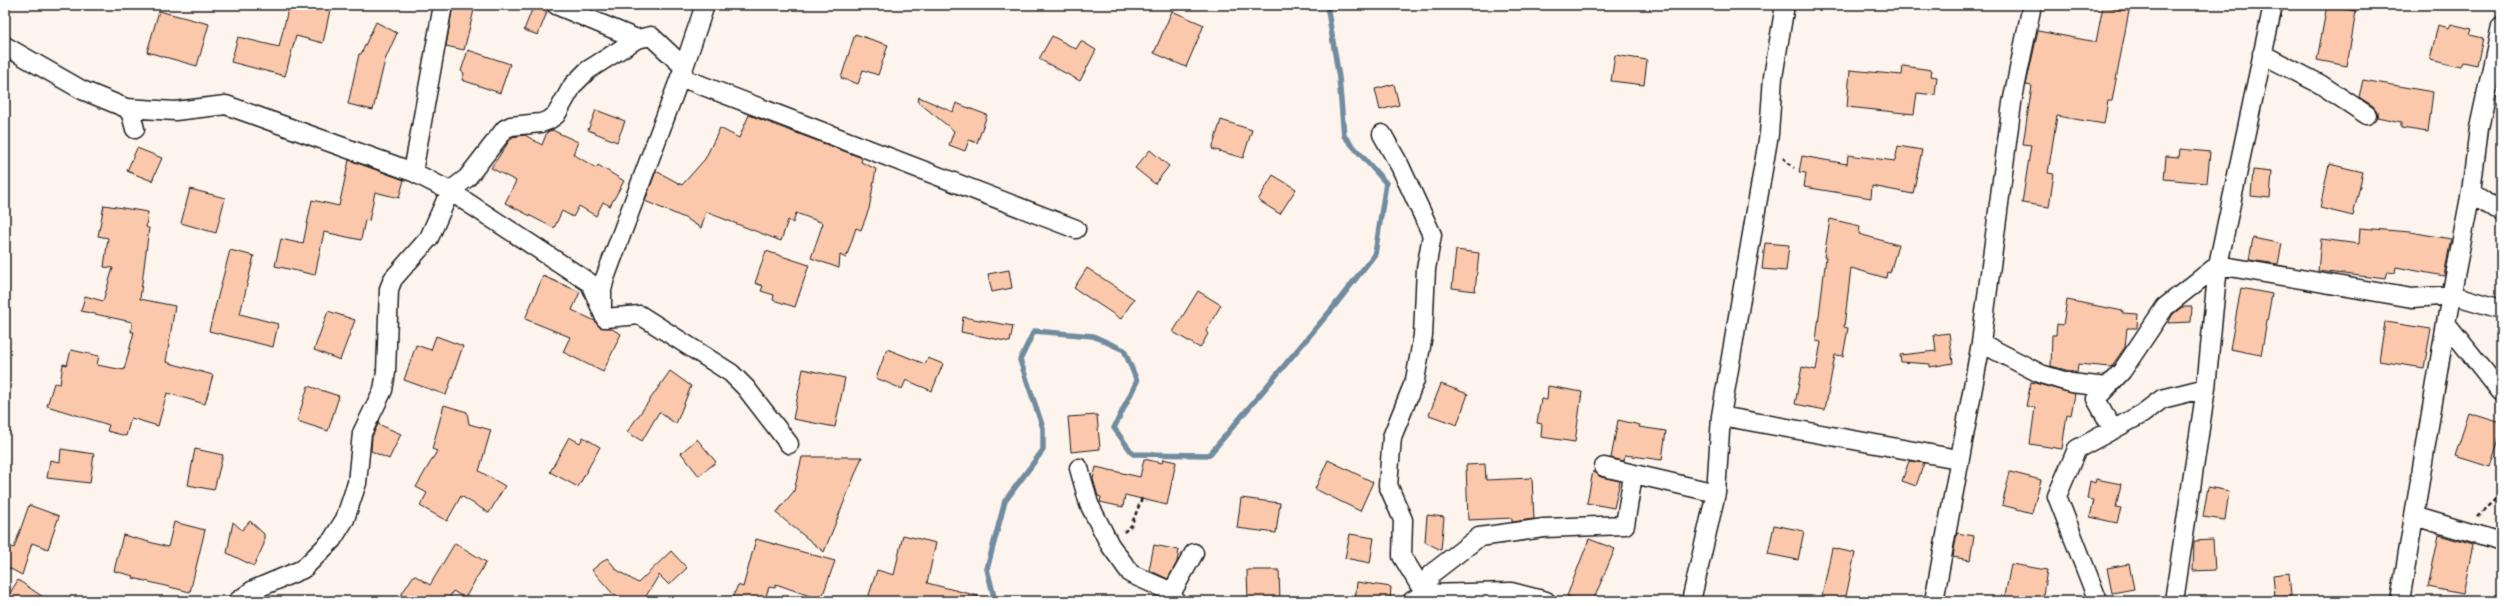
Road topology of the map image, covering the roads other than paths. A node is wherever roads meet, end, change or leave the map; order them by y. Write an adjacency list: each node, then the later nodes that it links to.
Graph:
1 (443, 5): 16 (street)
2 (556, 5): 8 (street)
3 (705, 5): 11 (street)
4 (1785, 5): 30 (street)
5 (2032, 5): 26 (street)
6 (2273, 5): 10 (street)
7 (2501, 26): 18 (street)
8 (637, 39): 11 (street); 17 (street)
9 (5, 46): 12 (street)
10 (2262, 54): 13 (street); 21 (street)
11 (682, 72): 20 (street); 24 (street)
12 (126, 108): 14 (street); 16 (street)
13 (2366, 115)
14 (136, 129)
15 (1382, 134): 42 (street)
16 (413, 172): 17 (street)
17 (450, 191): 24 (street); 43 (street)
18 (2471, 192): 19 (street); 22 (street)
19 (2501, 213)
20 (1076, 229)
21 (2218, 265): 22 (street); 27 (street); 28 (street)
22 (2453, 295): 23 (street); 25 (street)
23 (2501, 308)
24 (605, 318): 32 (street)
25 (2446, 323): 29 (street); 38 (street)
26 (1981, 343): 27 (street); 33 (street)
27 (2107, 387): 31 (street)
28 (2206, 388): 31 (street); 48 (street)
29 (2501, 392)
30 (1720, 416): 33 (street); 37 (street)
31 (2113, 430): 47 (street)
32 (789, 444)
33 (1958, 459): 46 (street)
34 (1079, 468): 41 (street)
35 (1604, 468): 36 (street)
36 (1633, 475): 37 (street); 42 (street)
37 (1716, 493): 45 (street)
38 (2414, 516): 39 (street); 49 (street)
39 (2501, 542)
40 (1194, 553): 41 (street)
41 (1173, 596)
42 (1425, 599): 44 (street)
43 (238, 601)
44 (1546, 601)
45 (1692, 601)
46 (1934, 601)
47 (2098, 601)
48 (2174, 601)
49 (2400, 601)

